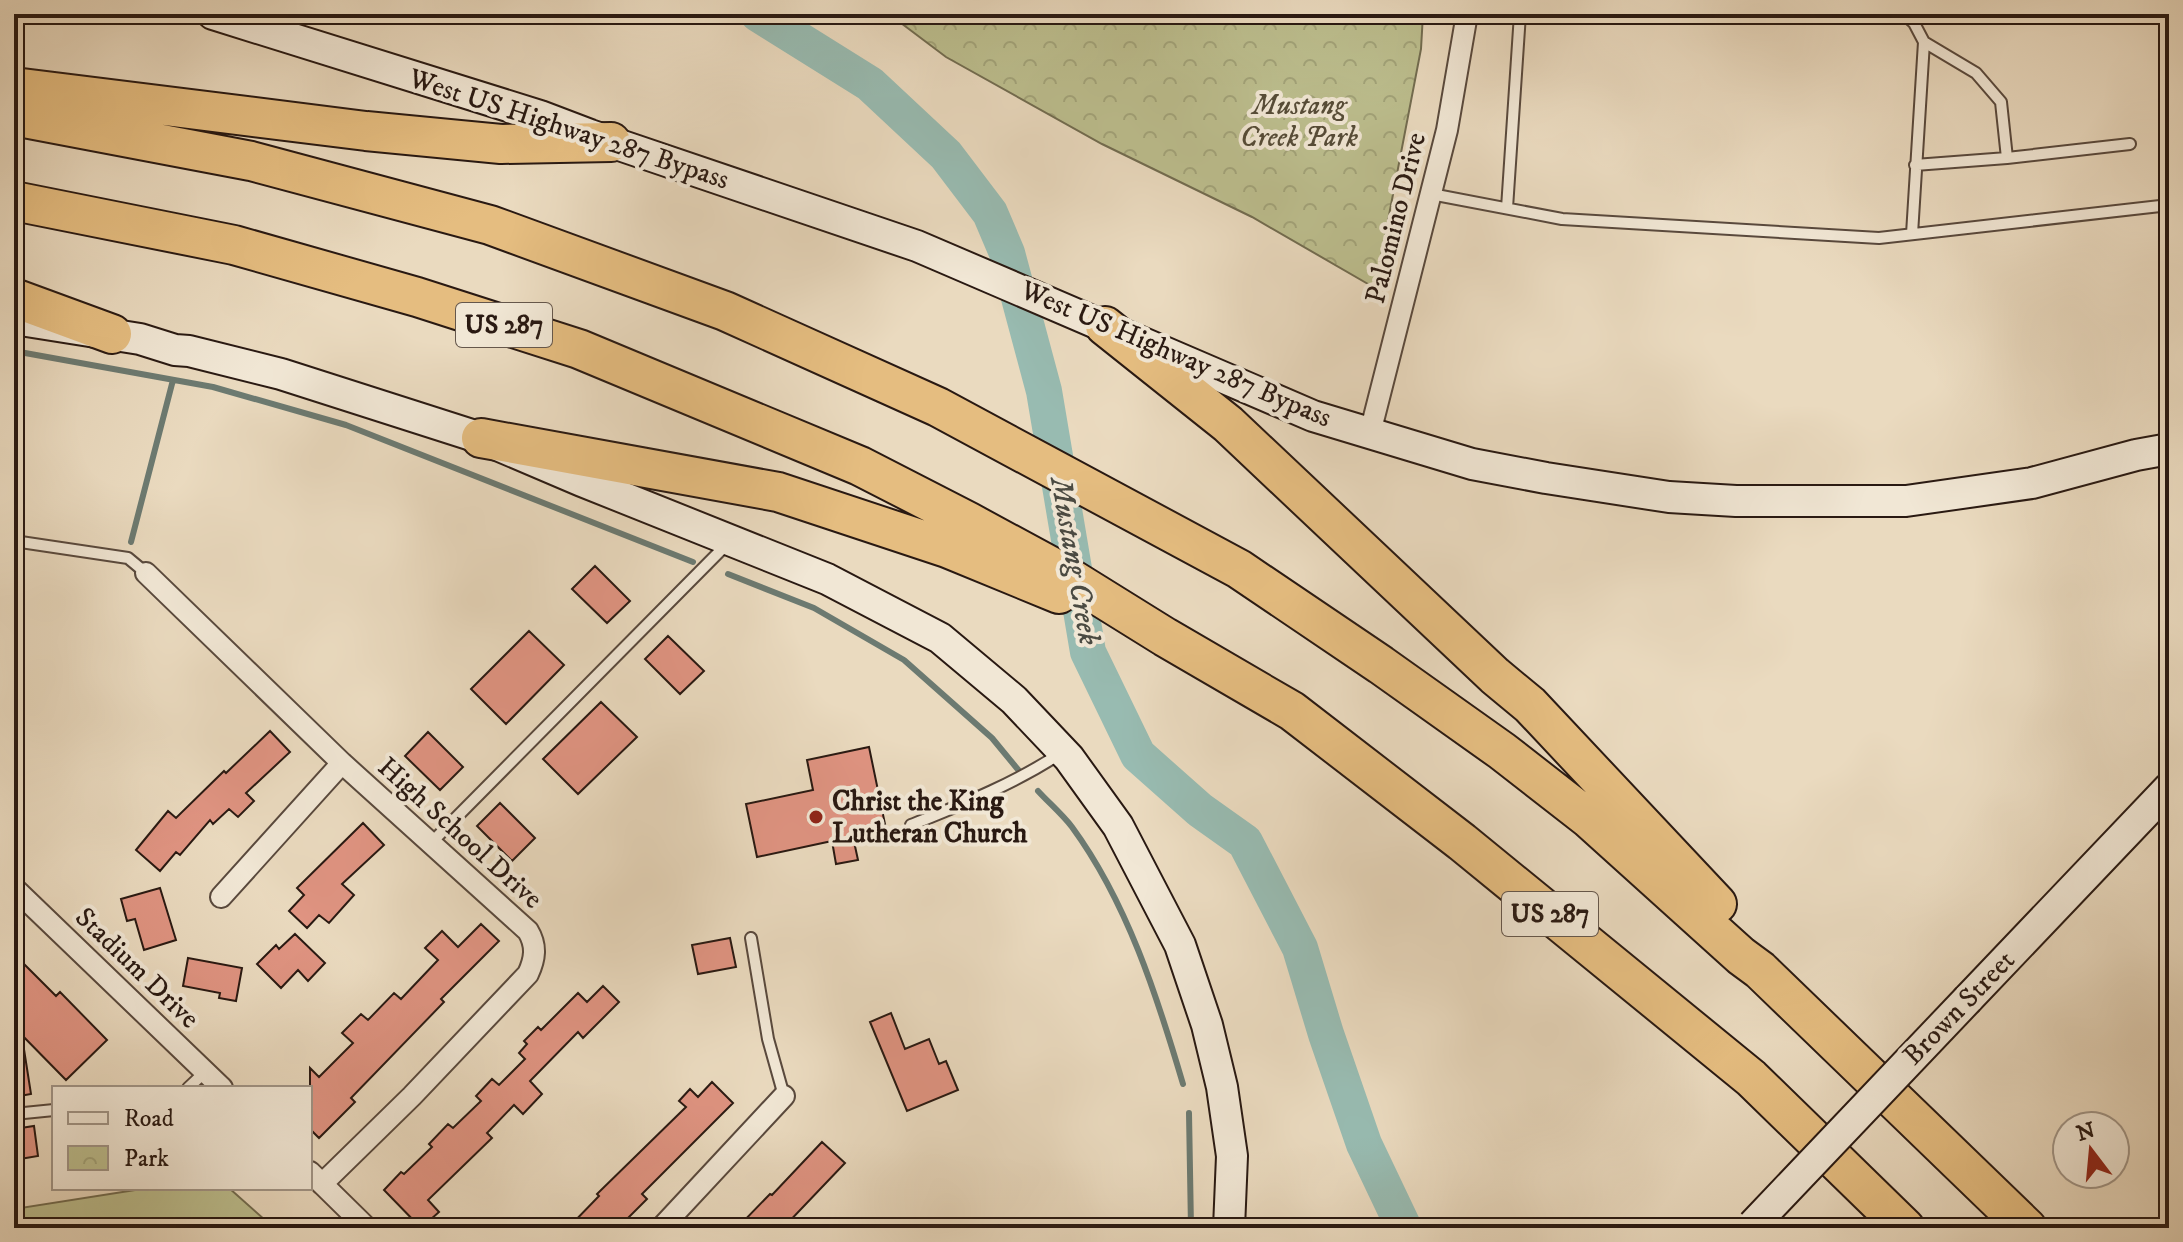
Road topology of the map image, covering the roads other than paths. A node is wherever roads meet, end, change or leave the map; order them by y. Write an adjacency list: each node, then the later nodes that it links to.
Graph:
1 (213, 14): 8 (main road, West US Highway 287 Bypass)
2 (1467, 14): 12 (street, Palomino Drive)
3 (1520, 14): 15 (lane)
4 (1904, 14): 5 (lane)
5 (1924, 42): 10 (lane); 11 (lane)
6 (14, 87): 8 (highway)
7 (14, 116): 36 (highway)
8 (611, 142): 19 (main road, West US Highway 287 Bypass)
9 (2130, 144): 10 (lane)
10 (2007, 158): 11 (lane)
11 (1915, 165): 16 (lane)
12 (1431, 194): 15 (lane); 21 (street, Palomino Drive)
13 (14, 201): 27 (highway, US 287)
14 (2169, 205): 16 (lane)
15 (1507, 208): 16 (lane)
16 (1912, 234)
17 (14, 298): 20 (highway)
18 (14, 319): 20 (main road)
19 (1095, 321): 21 (main road, West US Highway 287 Bypass); 36 (highway)
20 (112, 334): 22 (main road)
21 (1370, 433): 23 (main road, West US Highway 287 Bypass)
22 (481, 438): 25 (main road); 27 (highway)
23 (2169, 449)
24 (14, 541): 26 (lane)
25 (731, 541): 28 (main road); 32 (lane)
26 (146, 573): 29 (street, High School Drive)
27 (1165, 637): 48 (highway, US 287)
28 (1062, 752): 31 (lane); 47 (main road)
29 (342, 763): 32 (street, High School Drive); 34 (street)
30 (2169, 788): 44 (main road, Brown Street, bridge)
31 (911, 825)
32 (430, 844): 43 (street, High School Drive)
33 (14, 888): 37 (street, Stadium Drive)
34 (221, 897)
35 (751, 938): 40 (lane)
36 (1760, 970): 49 (highway)
37 (205, 1072): 38 (lane); 39 (street, Stadium Drive)
38 (190, 1086)
39 (220, 1086)
40 (784, 1096): 46 (street)
41 (52, 1110): 42 (lane)
42 (14, 1114)
43 (316, 1178): 45 (street)
44 (1751, 1226)
45 (367, 1228)
46 (661, 1228)
47 (1229, 1228)
48 (1905, 1228)
49 (2027, 1228)

